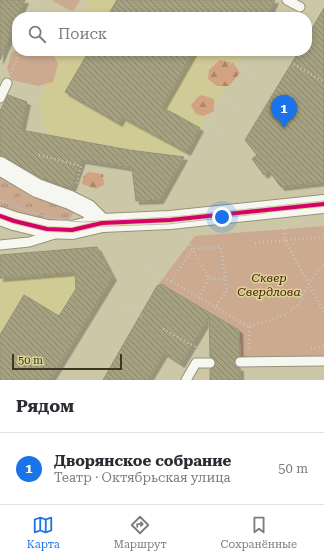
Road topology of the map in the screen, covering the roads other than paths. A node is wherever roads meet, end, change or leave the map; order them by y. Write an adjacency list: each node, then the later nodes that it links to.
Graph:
1 (287, 0): 2 (lane)
2 (300, 7)
3 (7, 83): 4 (lane)
4 (0, 98)
5 (0, 166): 8 (street)
6 (324, 204): 8 (street)
7 (0, 216): 9 (street)
8 (102, 223): 9 (street)
9 (72, 230): 10 (lane)
10 (0, 245)
11 (324, 361): 12 (lane)
12 (240, 362)
13 (210, 363): 14 (lane)
14 (186, 380)

